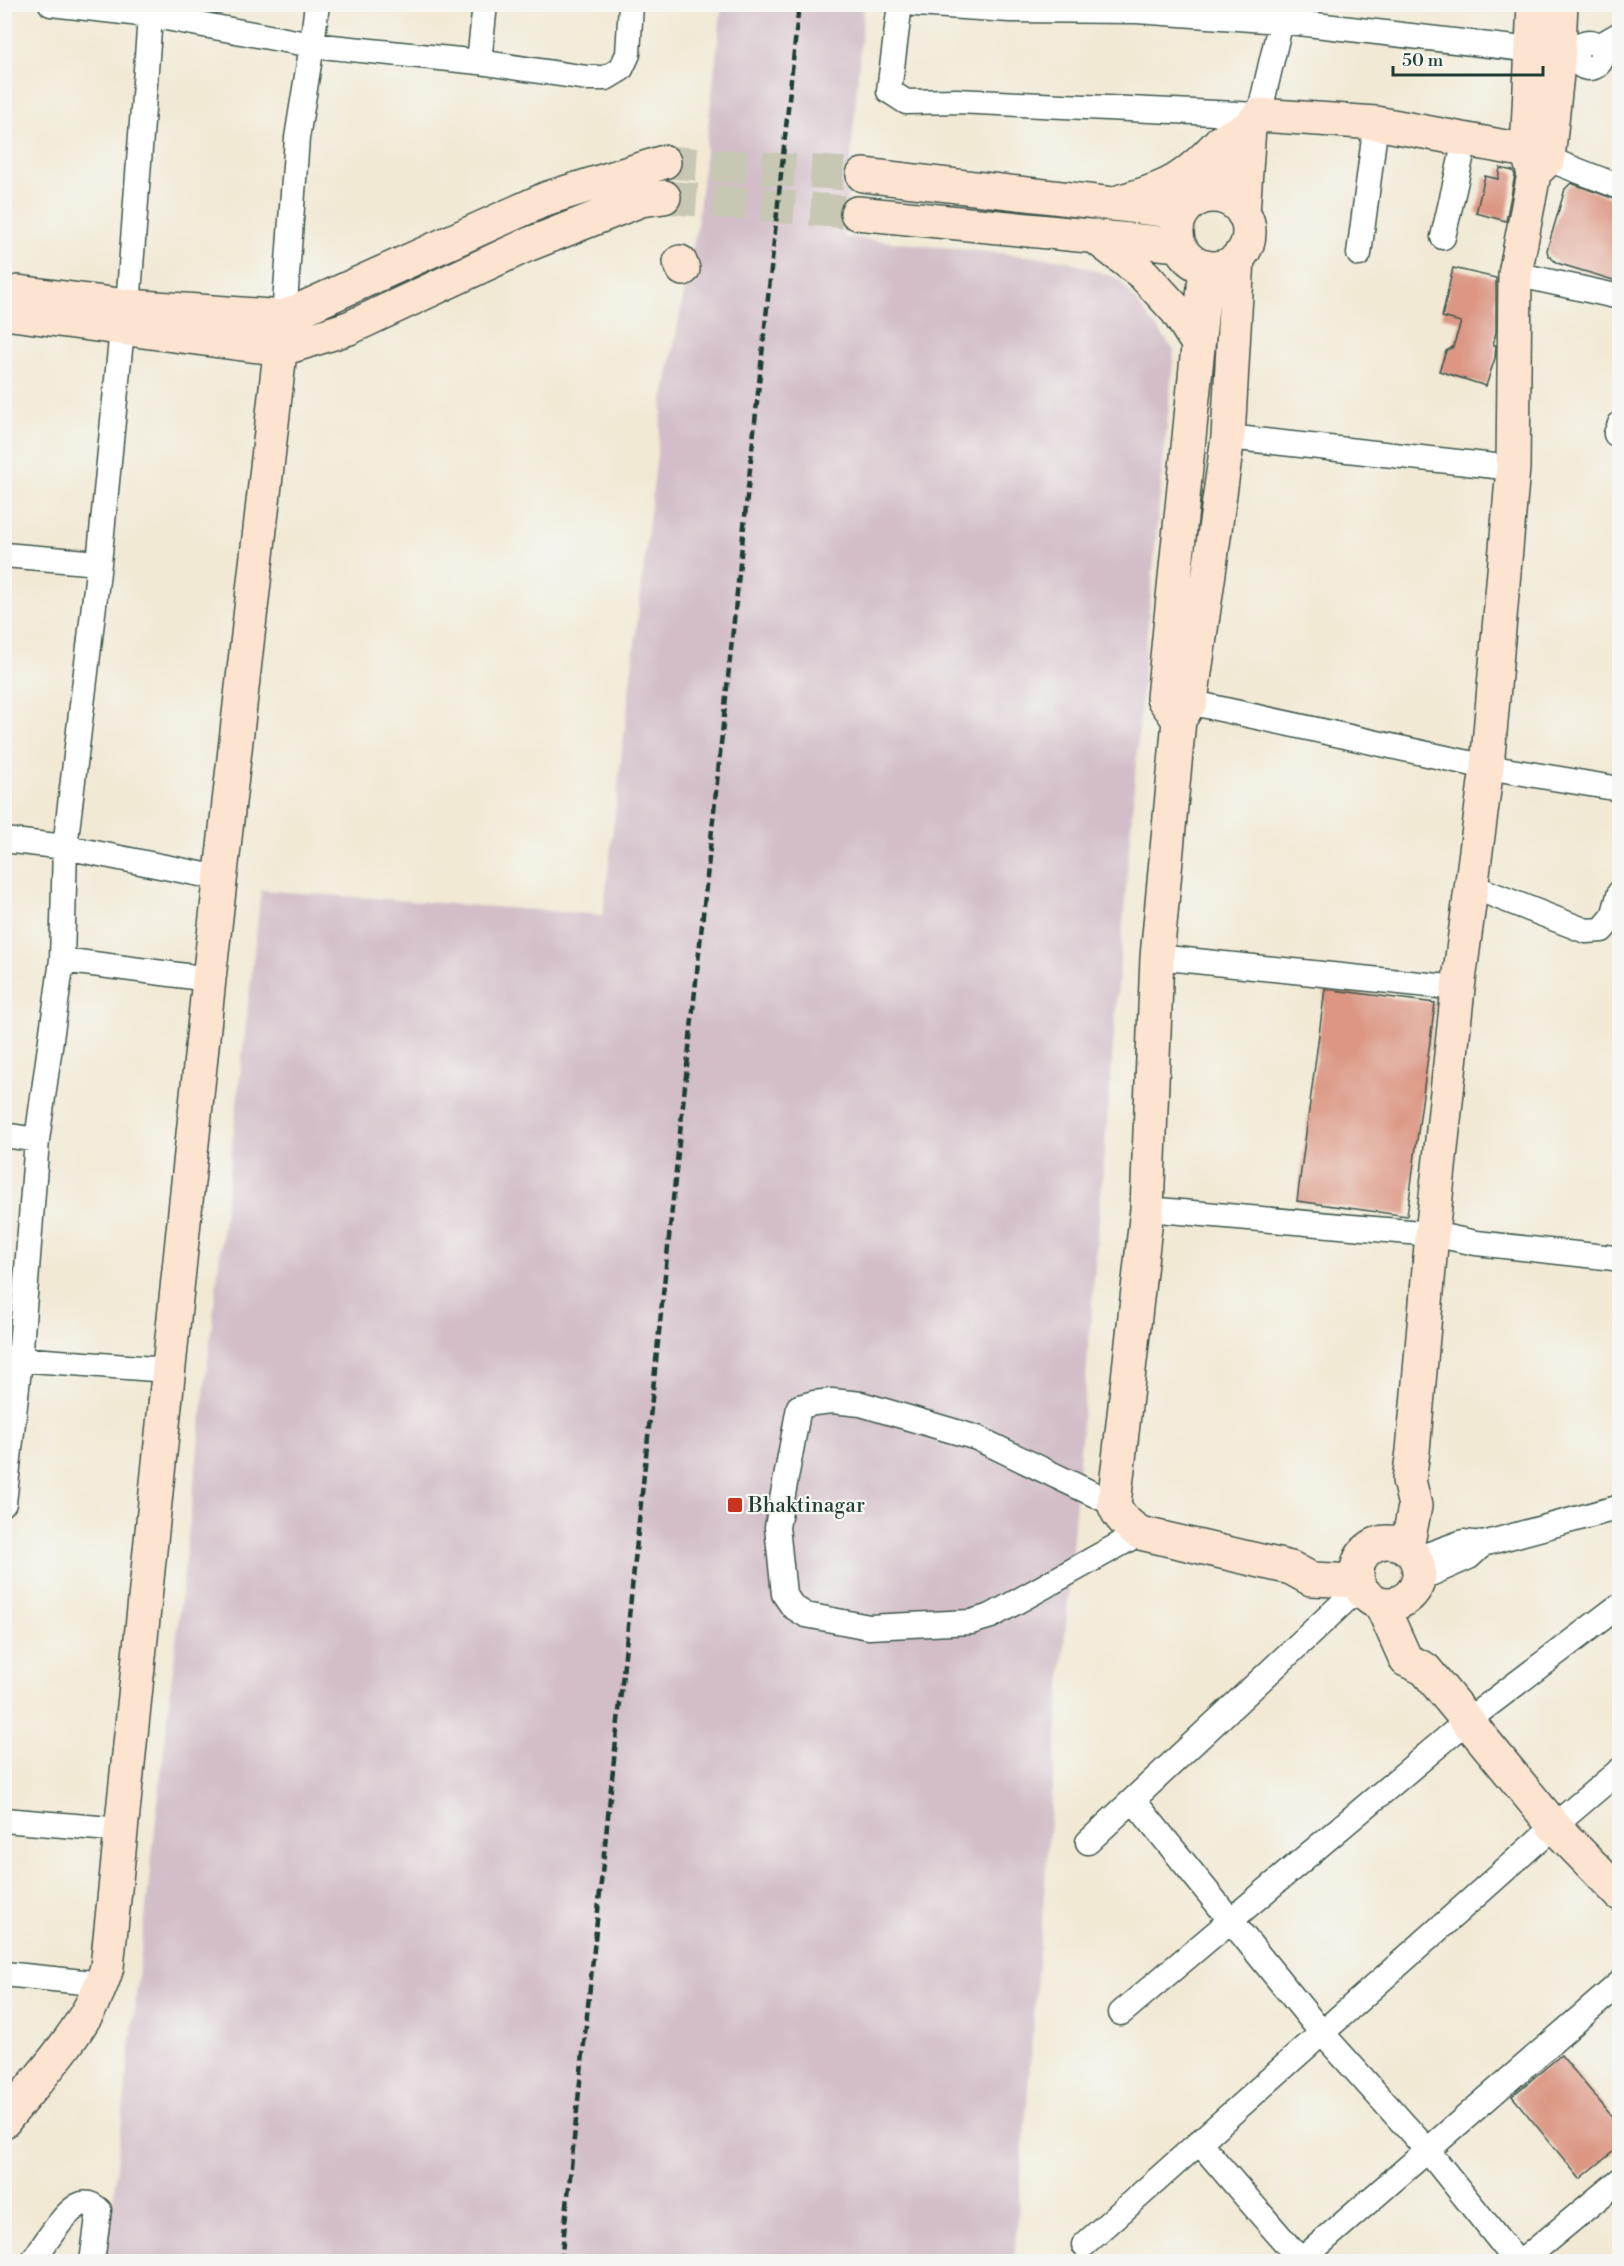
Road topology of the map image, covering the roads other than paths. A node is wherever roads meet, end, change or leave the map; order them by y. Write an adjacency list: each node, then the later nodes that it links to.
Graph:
1 (51, 4): 11 (street)
2 (316, 4): 14 (street)
3 (485, 4): 17 (street)
4 (631, 4): 17 (street)
5 (900, 4): 18 (street)
6 (916, 4): 9 (street)
7 (1534, 4): 15 (street)
8 (1561, 4): 15 (street)
9 (1010, 7): 10 (street)
10 (1137, 8): 12 (street)
11 (151, 10): 14 (street); 43 (street)
12 (1281, 21): 15 (street); 18 (street)
13 (1620, 34): 16 (street)
14 (312, 45): 17 (street); 42 (street)
15 (1555, 53): 16 (street); 22 (street)
16 (1606, 58)
17 (479, 62)
18 (1254, 121): 19 (street); 21 (street); 31 (street)
19 (1376, 123): 20 (street); 35 (street)
20 (1465, 141): 22 (street); 33 (street)
21 (1220, 142): 26 (street); 28 (street)
22 (1536, 161): 25 (street); 38 (street)
23 (664, 162): 42 (street)
24 (863, 175): 28 (street)
25 (1620, 187)
26 (1213, 195): 29 (street); 31 (street)
27 (664, 197): 45 (street)
28 (1111, 204): 29 (street)
29 (1182, 212): 34 (street)
30 (857, 213): 32 (street)
31 (1243, 213): 36 (street)
32 (1094, 236): 34 (street); 44 (street)
33 (1443, 237)
34 (1179, 245): 37 (street)
35 (1359, 254)
36 (1238, 257): 37 (street); 46 (street)
37 (1206, 267): 44 (street)
38 (1515, 274): 40 (street); 47 (street)
39 (4, 290): 43 (street)
40 (1620, 297)
41 (4, 313): 43 (street)
42 (284, 317): 43 (street); 45 (street)
43 (125, 318): 45 (street); 49 (street)
44 (1198, 344): 50 (street)
45 (282, 349): 55 (street)
46 (1228, 437): 47 (street); 50 (street)
47 (1514, 468): 51 (street)
48 (4, 555): 49 (street)
49 (99, 563): 54 (street)
50 (1178, 706): 51 (street); 58 (street)
51 (1486, 767): 52 (street); 56 (street)
52 (1620, 789)
53 (4, 840): 54 (street)
54 (65, 847): 55 (street); 59 (street)
55 (220, 878): 60 (street)
56 (1471, 886): 57 (street); 61 (street)
57 (1620, 892)
58 (1157, 957): 61 (street); 64 (street)
59 (62, 960): 60 (street); 63 (street)
60 (208, 979): 68 (street)
61 (1458, 988): 65 (street)
62 (4, 1135): 63 (street)
63 (37, 1140): 67 (street)
64 (1147, 1209): 65 (street); 70 (street)
65 (1432, 1234): 66 (street); 73 (street)
66 (1614, 1258)
67 (12, 1359): 68 (street); 69 (street)
68 (168, 1370): 81 (street)
69 (4, 1503)
70 (1114, 1504): 72 (street); 72 (street)
71 (1620, 1507): 73 (street)
72 (1140, 1533): 74 (street)
73 (1408, 1557): 74 (street); 74 (street)
74 (1370, 1588): 76 (street); 78 (street)
75 (1616, 1608): 76 (street)
76 (1467, 1720): 80 (street); 84 (street)
77 (1620, 1770): 80 (street)
78 (1134, 1801): 82 (street); 84 (street)
79 (4, 1820): 81 (street)
80 (1554, 1826): 83 (street); 89 (street)
81 (122, 1830): 87 (street)
82 (1088, 1842)
83 (1620, 1894)
84 (1233, 1921): 88 (street); 89 (street)
85 (4, 1974): 87 (street)
86 (1620, 1983): 92 (street)
87 (102, 1984): 90 (street)
88 (1121, 2013)
89 (1322, 2032): 91 (street); 92 (street)
90 (4, 2121)
91 (1199, 2142): 94 (street); 95 (street)
92 (1428, 2151): 95 (street); 98 (street)
93 (1620, 2180): 98 (street)
94 (1084, 2245)
95 (1300, 2261)
96 (32, 2262): 97 (street)
97 (92, 2262)
98 (1519, 2262)

